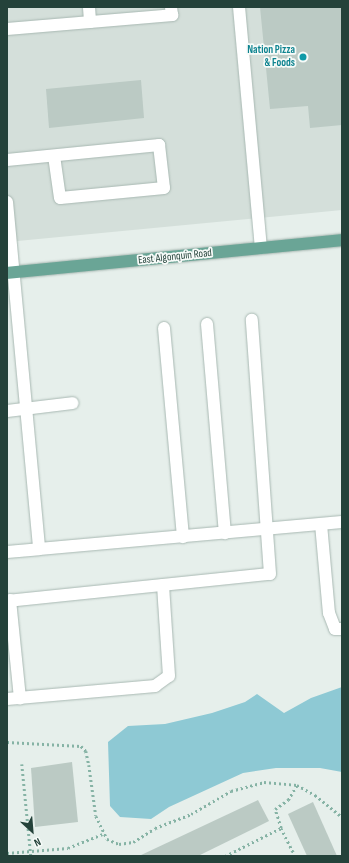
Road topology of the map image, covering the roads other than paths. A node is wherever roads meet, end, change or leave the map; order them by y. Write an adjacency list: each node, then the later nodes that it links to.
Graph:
1 (89, 7): 5 (street)
2 (239, 7): 11 (street)
3 (172, 11): 4 (street)
4 (125, 13): 5 (street)
5 (90, 22): 6 (street)
6 (7, 29)
7 (54, 156): 7 (street); 8 (street)
8 (7, 160)
9 (7, 202): 12 (street)
10 (342, 240): 11 (main road, East Algonquin Road)
11 (261, 248): 12 (main road, East Algonquin Road)
12 (10, 273): 17 (street)
13 (252, 320): 21 (street)
14 (207, 324): 22 (street)
15 (164, 328): 23 (street)
16 (73, 403): 17 (street)
17 (27, 408): 18 (street); 24 (street)
18 (7, 411)
19 (342, 522): 20 (street)
20 (321, 524): 21 (street); 28 (street)
21 (268, 529): 22 (street); 26 (street)
22 (225, 533): 23 (street)
23 (183, 536): 24 (street)
24 (39, 549): 25 (street)
25 (7, 552)
26 (163, 585): 27 (street); 29 (street)
27 (8, 600): 29 (street)
28 (342, 629)
29 (20, 698): 30 (street)
30 (7, 699)

